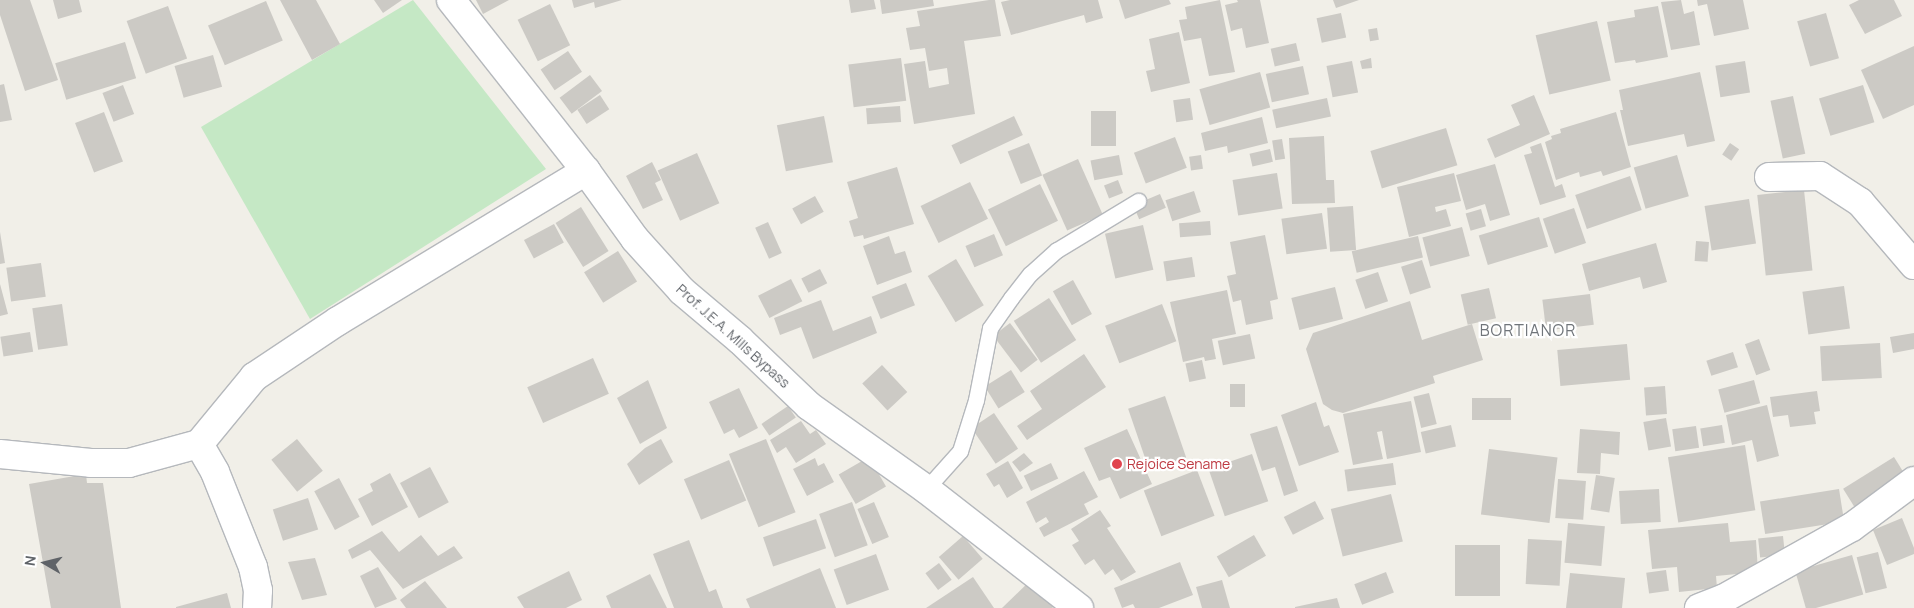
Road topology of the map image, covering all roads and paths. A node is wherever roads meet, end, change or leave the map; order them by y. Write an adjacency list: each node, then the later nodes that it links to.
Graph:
1 (451, 0): 2 (street, Prof. J.E.A. Mills Bypass)
2 (586, 171): 6 (street); 9 (street, Prof. J.E.A. Mills Bypass)
3 (1769, 177): 5 (street)
4 (1138, 201): 9 (lane)
5 (1914, 265)
6 (199, 444): 7 (street); 11 (street)
7 (0, 454)
8 (1914, 481): 10 (street)
9 (926, 489): 12 (street, Prof. J.E.A. Mills Bypass)
10 (1714, 605)
11 (256, 608)
12 (1079, 608)

